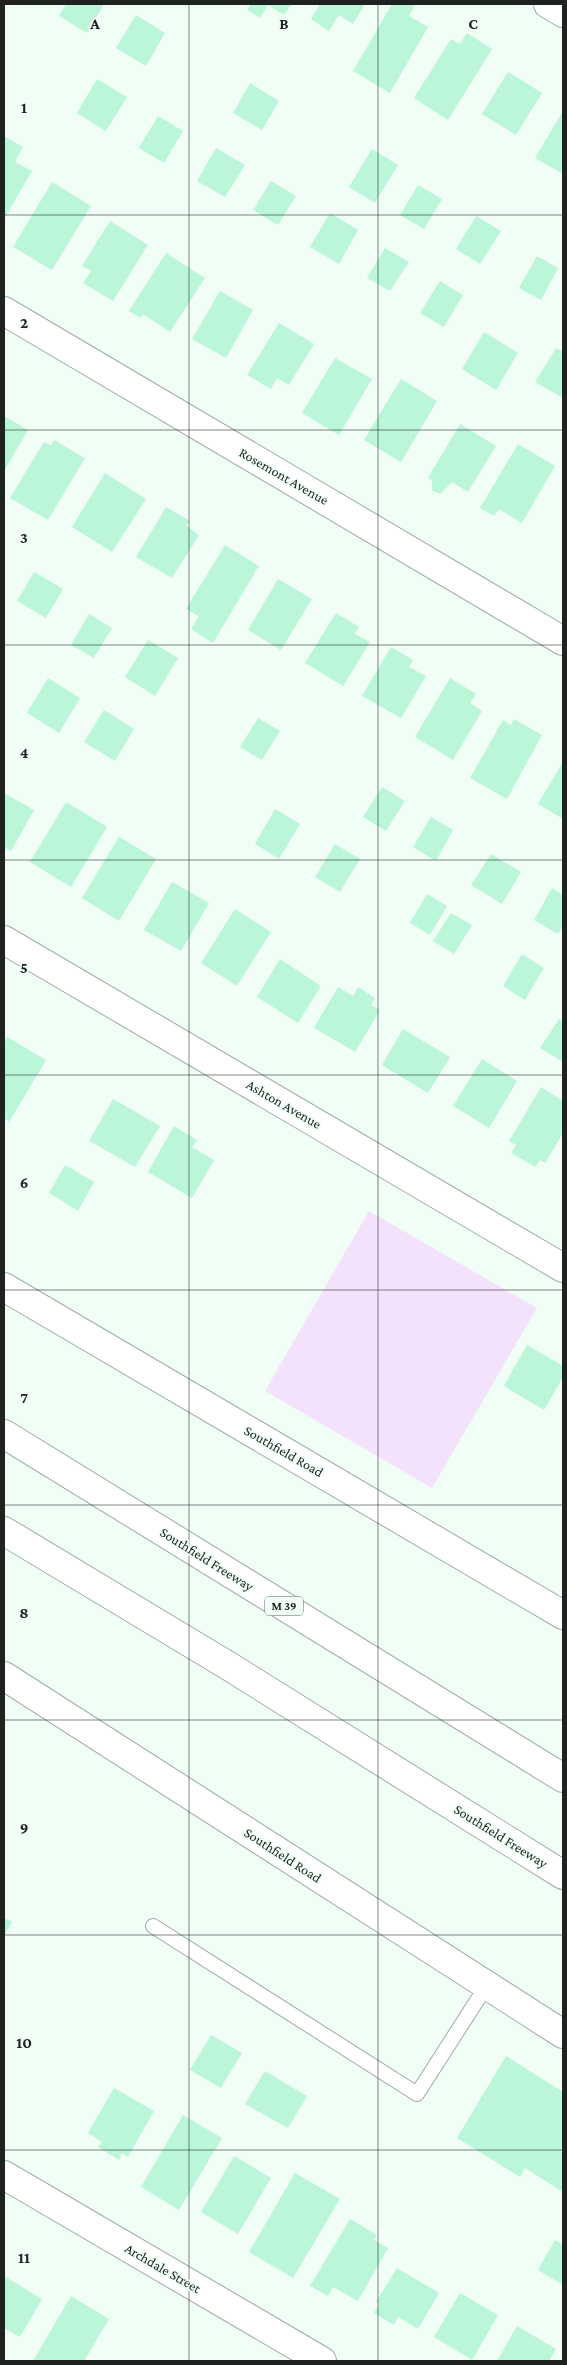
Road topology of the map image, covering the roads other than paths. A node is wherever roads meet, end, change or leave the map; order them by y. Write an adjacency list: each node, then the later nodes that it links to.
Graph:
1 (548, 4): 2 (main road)
2 (563, 13)
3 (4, 311): 4 (main road, Rosemont Avenue)
4 (563, 641)
5 (4, 940): 6 (main road, Ashton Avenue)
6 (563, 1268)
7 (4, 1287): 10 (main road, Southfield Road)
8 (4, 1434): 12 (main road, Southfield Freeway / M 39)
9 (4, 1531): 13 (main road, Southfield Freeway)
10 (563, 1615)
11 (4, 1676): 15 (main road, Southfield Road)
12 (563, 1778)
13 (563, 1875)
14 (153, 1926): 15 (lane)
15 (487, 1985): 16 (main road, Southfield Road)
16 (563, 2034)
17 (4, 2175): 18 (main road, Archdale Street)
18 (322, 2361)

